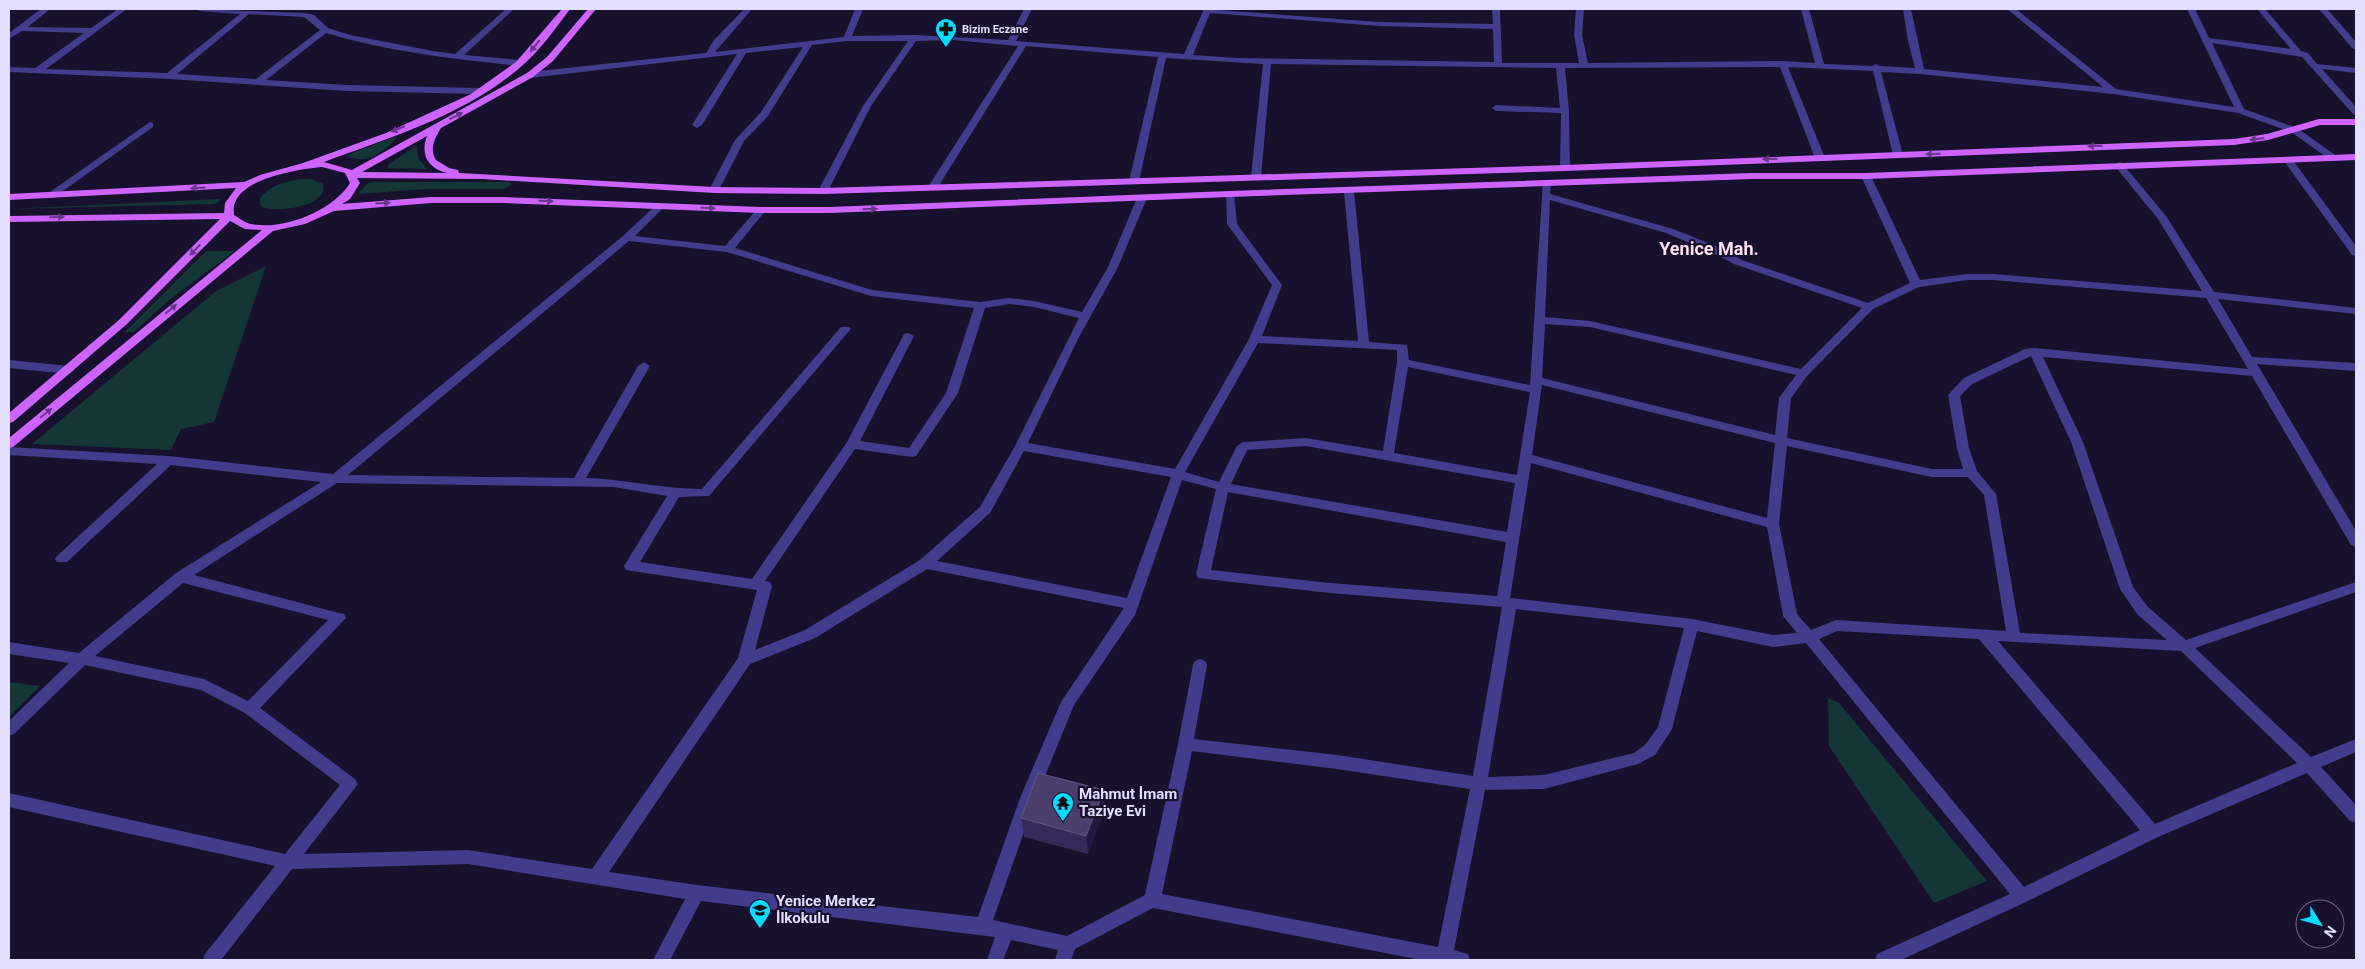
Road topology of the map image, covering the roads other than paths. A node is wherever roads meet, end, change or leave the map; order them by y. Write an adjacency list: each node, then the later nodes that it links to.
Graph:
1 (46, 9): 23 (street)
2 (123, 9): 25 (street)
3 (200, 9): 20 (street)
4 (312, 9): 21 (street)
5 (510, 9): 38 (street)
6 (566, 9): 41 (main road, one-way to 41)
7 (592, 9): 53 (main road)
8 (748, 9): 36 (street)
9 (858, 9): 28 (street)
10 (1028, 9): 30 (street)
11 (1208, 9): 22 (street); 39 (street)
12 (1496, 9): 22 (street)
13 (1580, 9): 44 (street)
14 (1805, 9): 45 (street)
15 (1907, 9): 52 (street)
16 (2011, 9): 57 (street)
17 (2191, 9): 29 (street)
18 (2262, 9): 35 (street)
19 (2323, 9): 33 (street)
20 (247, 12): 21 (street); 54 (street)
21 (305, 15): 24 (street)
22 (1498, 27): 43 (street)
23 (22, 29): 25 (street); 26 (street)
24 (325, 30): 38 (street); 55 (street)
25 (94, 31): 51 (street)
26 (9, 37)
27 (915, 37): 28 (street); 30 (street); 85 (street)
28 (847, 39): 31 (street)
29 (2206, 40): 35 (street); 60 (street)
30 (1011, 42): 32 (street)
31 (809, 43): 34 (street); 82 (street)
32 (1024, 43): 37 (street); 81 (street)
33 (2356, 47)
34 (743, 51): 36 (street); 64 (street)
35 (2298, 53): 47 (street)
36 (708, 55): 53 (street)
37 (1162, 56): 39 (street); 79 (street)
38 (456, 57): 41 (street)
39 (1187, 58): 40 (street)
40 (1267, 62): 43 (street); 78 (street)
41 (520, 63): 56 (main road)
42 (1783, 64): 44 (street); 45 (street); 69 (street)
43 (1498, 65): 46 (street)
44 (1584, 65): 46 (street)
45 (1820, 65): 48 (street)
46 (1560, 66): 59 (street)
47 (2314, 66): 50 (street); 61 (street)
48 (1876, 67): 52 (street); 67 (street)
49 (9, 70): 51 (street)
50 (2356, 70)
51 (37, 71): 54 (street)
52 (1920, 71): 57 (street)
53 (530, 75): 65 (main road, one-way to 53)
54 (169, 76): 55 (street)
55 (257, 83): 56 (street)
56 (479, 91): 72 (main road, one-way to 72)
57 (2113, 91): 60 (street)
58 (1496, 108): 59 (street)
59 (1564, 111): 74 (street)
60 (2240, 111): 66 (street)
61 (2356, 112)
62 (2356, 122): 66 (main road)
63 (150, 125): 87 (street)
64 (697, 125)
65 (437, 126): 75 (main road); 76 (main road)
66 (2294, 130): 67 (main road, one-way to 67); 70 (street)
67 (1898, 155): 69 (main road)
68 (2356, 157): 70 (main road)
69 (1820, 158): 74 (main road, one-way to 74)
70 (2335, 159): 71 (main road)
71 (2289, 161): 73 (main road); 98 (street)
72 (307, 165): 75 (main road); 80 (main road)
73 (2119, 165): 77 (main road); 100 (street)
74 (1565, 168): 78 (main road)
75 (353, 174): 76 (main road); 91 (main road)
76 (482, 176): 82 (main road)
77 (1866, 176): 84 (main road); 99 (street)
78 (1256, 177): 79 (main road)
79 (1134, 181): 81 (main road)
80 (247, 186): 87 (main road, one-way to 87); 93 (main road)
81 (933, 187): 85 (main road)
82 (714, 190): 85 (main road)
83 (1349, 190): 84 (main road); 86 (main road); 109 (street)
84 (1546, 190): 102 (street); 105 (street)
85 (822, 191)
86 (1229, 194): 89 (main road); 108 (street)
87 (50, 196): 88 (main road)
88 (9, 197)
89 (1142, 198): 92 (main road, one-way to 89); 104 (street)
90 (660, 206): 91 (main road, one-way to 90); 92 (main road, one-way to 92); 96 (street)
91 (335, 208): 95 (main road)
92 (761, 210): 97 (street)
93 (229, 216): 94 (main road, one-way to 93); 95 (main road); 116 (main road, one-way to 116)
94 (9, 219)
95 (272, 227): 122 (main road, one-way to 95)
96 (627, 238): 97 (street); 131 (street)
97 (728, 249): 101 (street)
98 (2356, 253)
99 (1916, 284): 100 (street); 102 (street)
100 (2210, 295): 103 (street); 111 (street)
101 (980, 305): 104 (street); 123 (street)
102 (1869, 306): 117 (street)
103 (2356, 310)
104 (1085, 316): 124 (street)
105 (1539, 320): 117 (street); 119 (street)
106 (845, 329): 135 (street)
107 (908, 336): 123 (street)
108 (1255, 339): 109 (street); 130 (street)
109 (1364, 344): 112 (street)
110 (2035, 352): 118 (street); 129 (street); 150 (street)
111 (2248, 360): 115 (street); 118 (street)
112 (1403, 362): 119 (street); 126 (street)
113 (9, 364): 116 (street)
114 (644, 366): 133 (street)
115 (2356, 367)
116 (69, 370): 120 (main road)
117 (1803, 373): 121 (street)
118 (2255, 373): 138 (street)
119 (1536, 385): 121 (street); 127 (street)
120 (9, 419)
121 (1779, 440): 129 (street); 136 (street)
122 (9, 444)
123 (852, 444): 142 (street)
124 (1021, 446): 130 (street); 140 (street)
125 (9, 451): 128 (street)
126 (1388, 455): 132 (street); 134 (street)
127 (1525, 457): 132 (street); 136 (street)
128 (168, 460): 131 (street); 139 (street)
129 (1970, 473): 149 (street)
130 (1178, 474): 134 (street); 145 (street)
131 (335, 479): 133 (street); 141 (street)
132 (1521, 480): 137 (street)
133 (578, 482): 135 (street)
134 (1223, 488): 137 (street); 144 (street)
135 (675, 493): 142 (street)
136 (1773, 524): 148 (street)
137 (1513, 538): 144 (street)
138 (2356, 542)
139 (62, 559)
140 (925, 564): 145 (street); 153 (street)
141 (181, 576): 152 (street); 155 (street)
142 (756, 584): 153 (street)
143 (2356, 587): 150 (street)
144 (1507, 602): 146 (street); 160 (street)
145 (1132, 604): 169 (street)
146 (1692, 624): 148 (street); 160 (street)
147 (1983, 634): 148 (street); 149 (street); 163 (street)
148 (1809, 637): 167 (street)
149 (2014, 638): 150 (street)
150 (2184, 646): 159 (street)
151 (9, 648): 152 (street)
152 (82, 659): 155 (street); 156 (street)
153 (745, 660): 165 (street)
154 (1200, 666): 157 (street)
155 (250, 709): 164 (street)
156 (9, 730)
157 (1186, 744): 160 (street); 168 (street)
158 (2356, 745): 159 (street)
159 (2310, 766): 162 (street); 163 (street)
160 (1479, 784): 172 (street)
161 (9, 800): 164 (street)
162 (2356, 816)
163 (2152, 832): 167 (street)
164 (290, 862): 165 (street); 173 (street)
165 (595, 878): 166 (street)
166 (697, 893): 169 (street); 174 (street)
167 (2022, 896): 177 (street)
168 (1152, 900): 171 (street); 172 (street)
169 (983, 926): 170 (street)
170 (1006, 931): 171 (street); 175 (street)
171 (1066, 952)
172 (1445, 959): 176 (street)
173 (211, 960)
174 (661, 960)
175 (995, 960)
176 (1462, 960)
177 (1883, 960)

